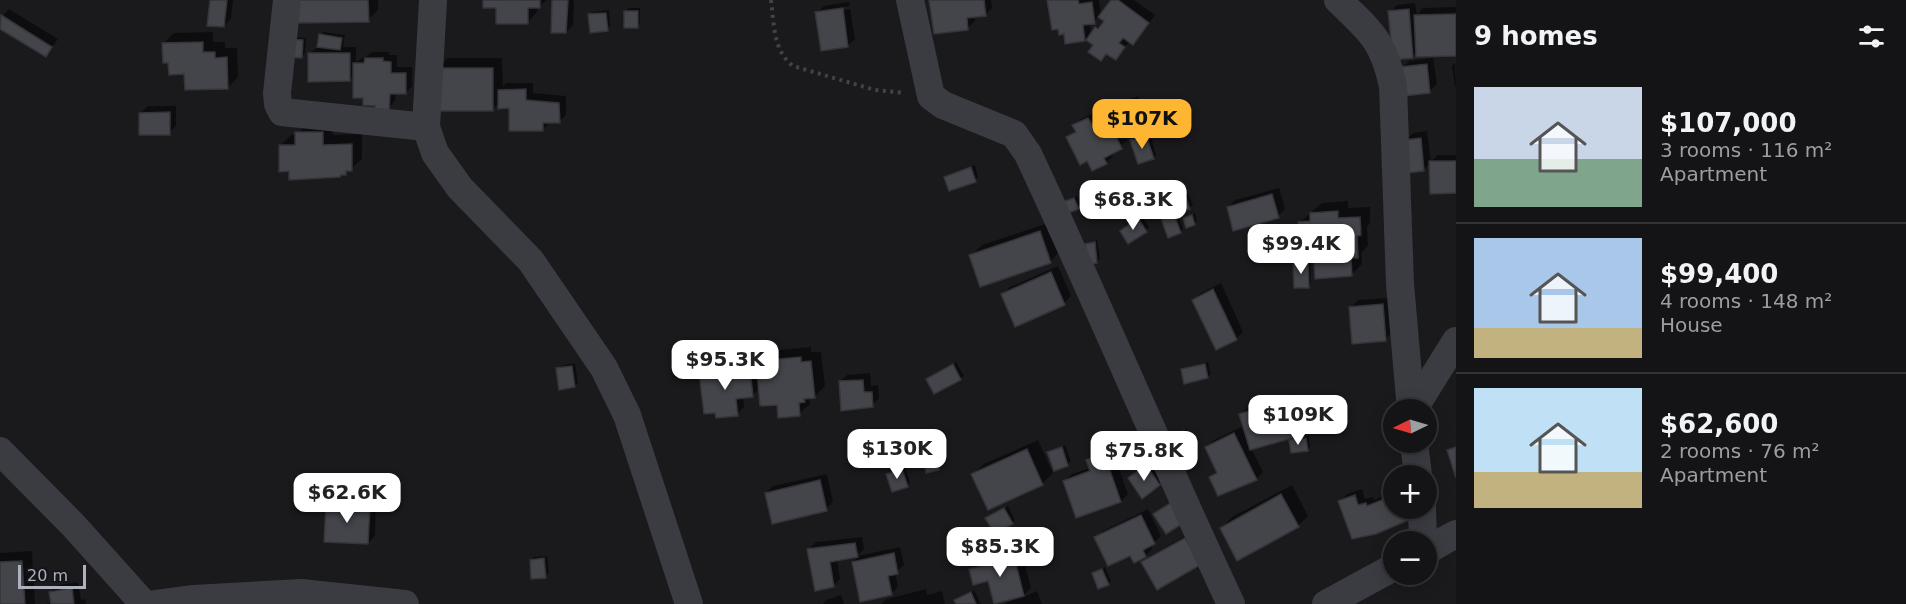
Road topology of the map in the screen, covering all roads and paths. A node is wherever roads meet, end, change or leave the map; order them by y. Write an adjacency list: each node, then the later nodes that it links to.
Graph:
1 (287, 0): 7 (street)
2 (433, 0): 7 (street)
3 (771, 0): 6 (path)
4 (910, 0): 6 (street)
5 (1338, 0): 9 (street)
6 (931, 96): 20 (street)
7 (426, 127): 19 (street)
8 (1456, 341): 10 (street)
9 (1411, 399)
10 (1419, 399)
11 (0, 451): 16 (street)
12 (1456, 534): 13 (street)
13 (1437, 545)
14 (1383, 573): 21 (street)
15 (301, 598): 17 (street); 18 (street)
16 (144, 604)
17 (156, 604)
18 (405, 604)
19 (689, 604)
20 (1231, 604)
21 (1326, 604)

